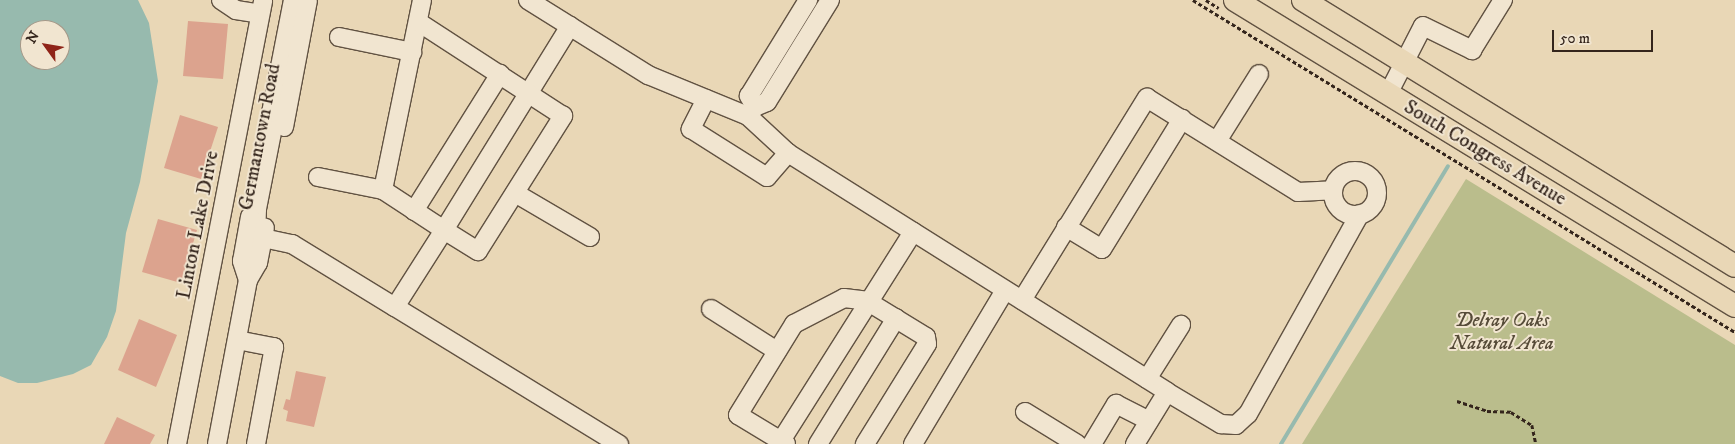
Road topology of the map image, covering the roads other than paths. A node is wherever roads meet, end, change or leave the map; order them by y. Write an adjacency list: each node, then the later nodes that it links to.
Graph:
1 (222, 0): 11 (street, Linton Lake Drive)
2 (293, 0): 24 (street, Germantown Road)
3 (308, 0): 39 (street, Germantown Road)
4 (422, 0): 12 (street)
5 (528, 0): 13 (street)
6 (808, 0): 16 (street)
7 (830, 0): 18 (street)
8 (1235, 0): 22 (main road, South Congress Avenue)
9 (1303, 0): 17 (main road, South Congress Avenue)
10 (1503, 0): 17 (street)
11 (261, 7): 57 (street, Linton Lake Drive)
12 (418, 22): 15 (street); 19 (street)
13 (570, 26): 21 (street); 23 (street)
14 (339, 37): 15 (street)
15 (412, 52): 30 (street)
16 (771, 61): 18 (street); 25 (street)
17 (1406, 63): 22 (street); 40 (main road, South Congress Avenue)
18 (787, 70): 25 (street)
19 (500, 74): 21 (street); 33 (street)
20 (1259, 74): 27 (street)
21 (528, 93): 32 (street); 36 (street)
22 (1388, 94): 45 (main road, South Congress Avenue)
23 (706, 99): 25 (street); 28 (street)
24 (273, 103): 39 (street); 41 (street, Germantown Road)
25 (751, 112): 28 (street)
26 (1182, 119): 27 (street); 35 (street); 35 (street)
27 (1217, 141): 31 (street)
28 (788, 153): 37 (street)
29 (318, 177): 30 (street)
30 (383, 190): 33 (street)
31 (1333, 190): 34 (street); 34 (street)
32 (515, 193): 36 (street); 38 (street)
33 (414, 211): 36 (street)
34 (1360, 214): 53 (street)
35 (1066, 228): 43 (street)
36 (444, 230): 46 (street)
37 (914, 232): 42 (street); 44 (street)
38 (590, 237)
39 (263, 238): 41 (street, Germantown Road); 46 (street)
40 (1735, 266)
41 (248, 280): 50 (street, Germantown Road)
42 (1005, 290): 43 (street); 63 (street)
43 (1022, 300): 52 (street)
44 (867, 301): 48 (street); 51 (street); 56 (street)
45 (1735, 306)
46 (395, 307): 60 (street)
47 (711, 309): 51 (street)
48 (896, 318): 61 (street); 62 (street)
49 (1180, 325): 52 (street)
50 (237, 340): 58 (street, Germantown Road); 59 (street)
51 (777, 351): 56 (street)
52 (1147, 379): 53 (street)
53 (1167, 392): 55 (street)
54 (1025, 412): 64 (street)
55 (1149, 421): 65 (street); 66 (street)
56 (782, 443)
57 (177, 444)
58 (217, 444)
59 (256, 444)
60 (619, 444)
61 (818, 444)
62 (865, 444)
63 (913, 444)
64 (1076, 444)
65 (1092, 444)
66 (1135, 444)

